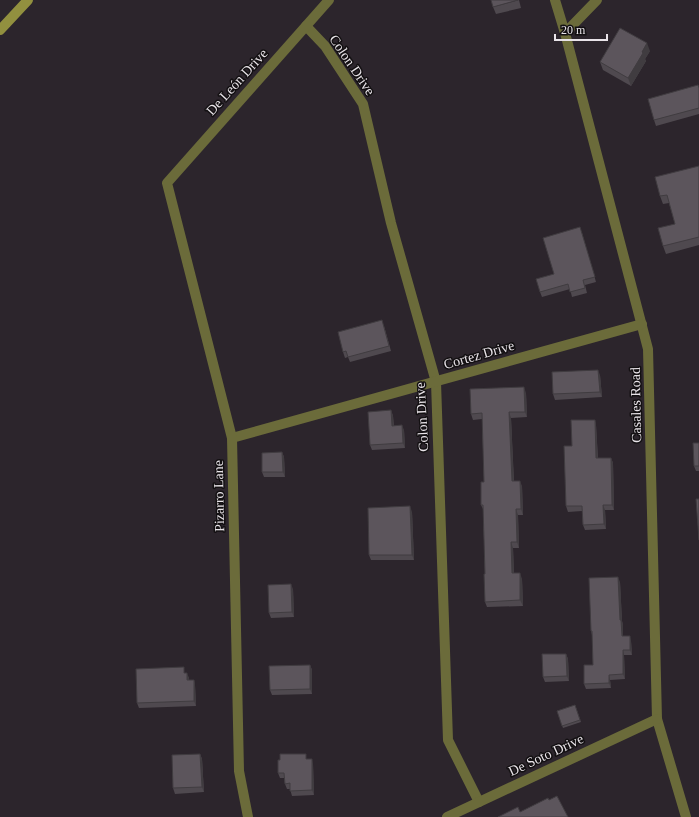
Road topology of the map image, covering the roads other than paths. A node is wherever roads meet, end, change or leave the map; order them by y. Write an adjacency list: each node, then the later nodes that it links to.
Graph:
1 (28, 0): 6 (street)
2 (329, 0): 5 (street, De León Drive)
3 (556, 0): 7 (street, Casales Road)
4 (597, 0): 7 (street)
5 (306, 26): 8 (street, De León Drive); 10 (street, Colon Drive)
6 (0, 30)
7 (565, 33): 9 (street, Casales Road)
8 (166, 183): 11 (street, Pizarro Lane)
9 (642, 324): 10 (street, Cortez Drive); 12 (street, Casales Road)
10 (436, 382): 11 (street, Cortez Drive); 13 (street, Colon Drive)
11 (232, 438): 14 (street, Pizarro Lane)
12 (657, 719): 13 (street, De Soto Drive); 16 (street, Casales Road)
13 (479, 802): 15 (street, De Soto Drive)
14 (248, 817)
15 (447, 817)
16 (686, 817)

